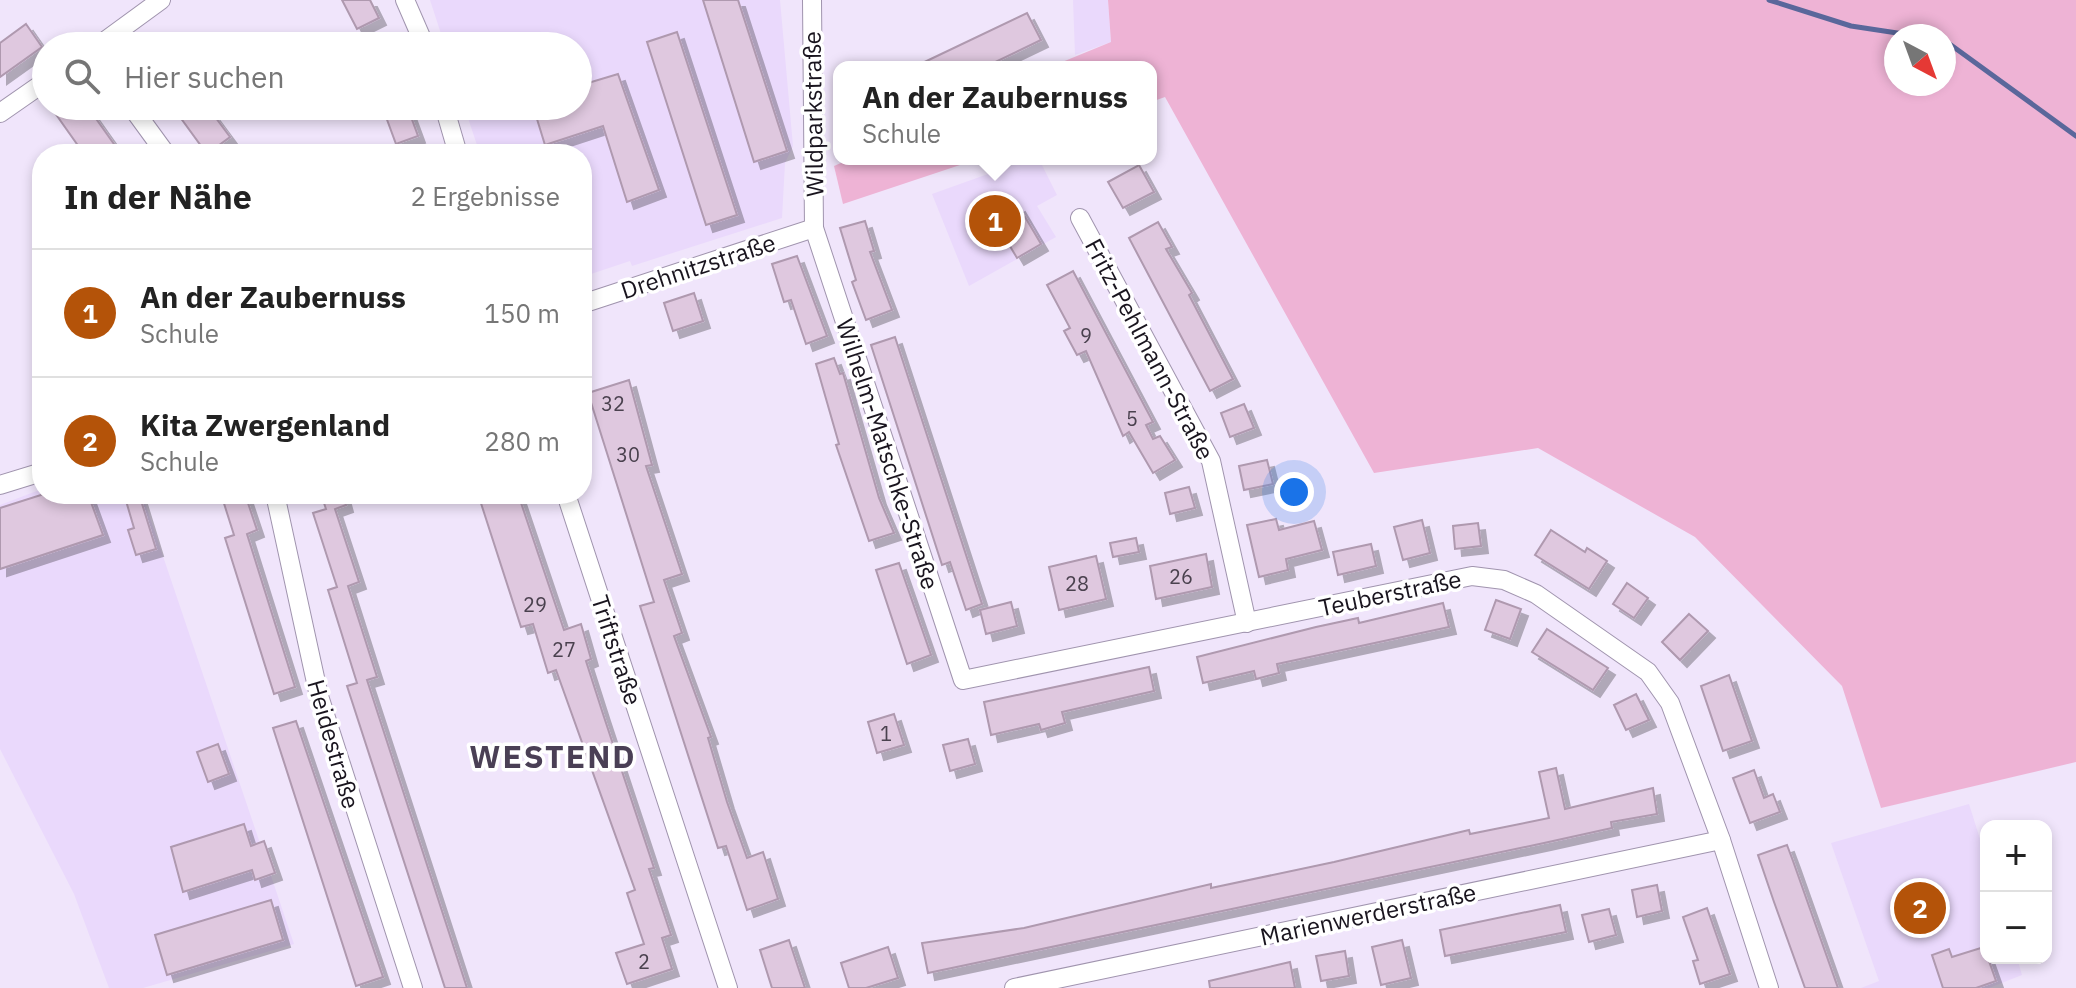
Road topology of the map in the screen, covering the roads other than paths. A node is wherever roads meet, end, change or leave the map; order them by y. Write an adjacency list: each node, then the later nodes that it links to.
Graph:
1 (161, 0): 4 (street)
2 (405, 0): 5 (street)
3 (812, 0): 13 (street, Wildparkstraße)
4 (117, 32)
5 (419, 32)
6 (32, 91): 7 (street)
7 (0, 113)
8 (141, 120): 10 (street)
9 (448, 120): 11 (street)
10 (159, 144)
11 (455, 144)
12 (1080, 218): 19 (street, Fritz-Pehlmann-Straße)
13 (814, 228): 14 (street, Drehnitzstraße); 20 (street, Wilhelm-Matschke-Straße)
14 (592, 301)
15 (32, 475): 16 (street)
16 (0, 485)
17 (277, 504): 23 (street, Heidestraße)
18 (569, 504): 22 (street, Triftstraße)
19 (1247, 623): 20 (street, Teuberstraße); 21 (street, Teuberstraße)
20 (963, 680)
21 (1721, 840): 24 (street, Marienwerderstraße); 25 (street, Teuberstraße)
22 (724, 987)
23 (413, 988)
24 (1014, 988)
25 (1769, 988)

